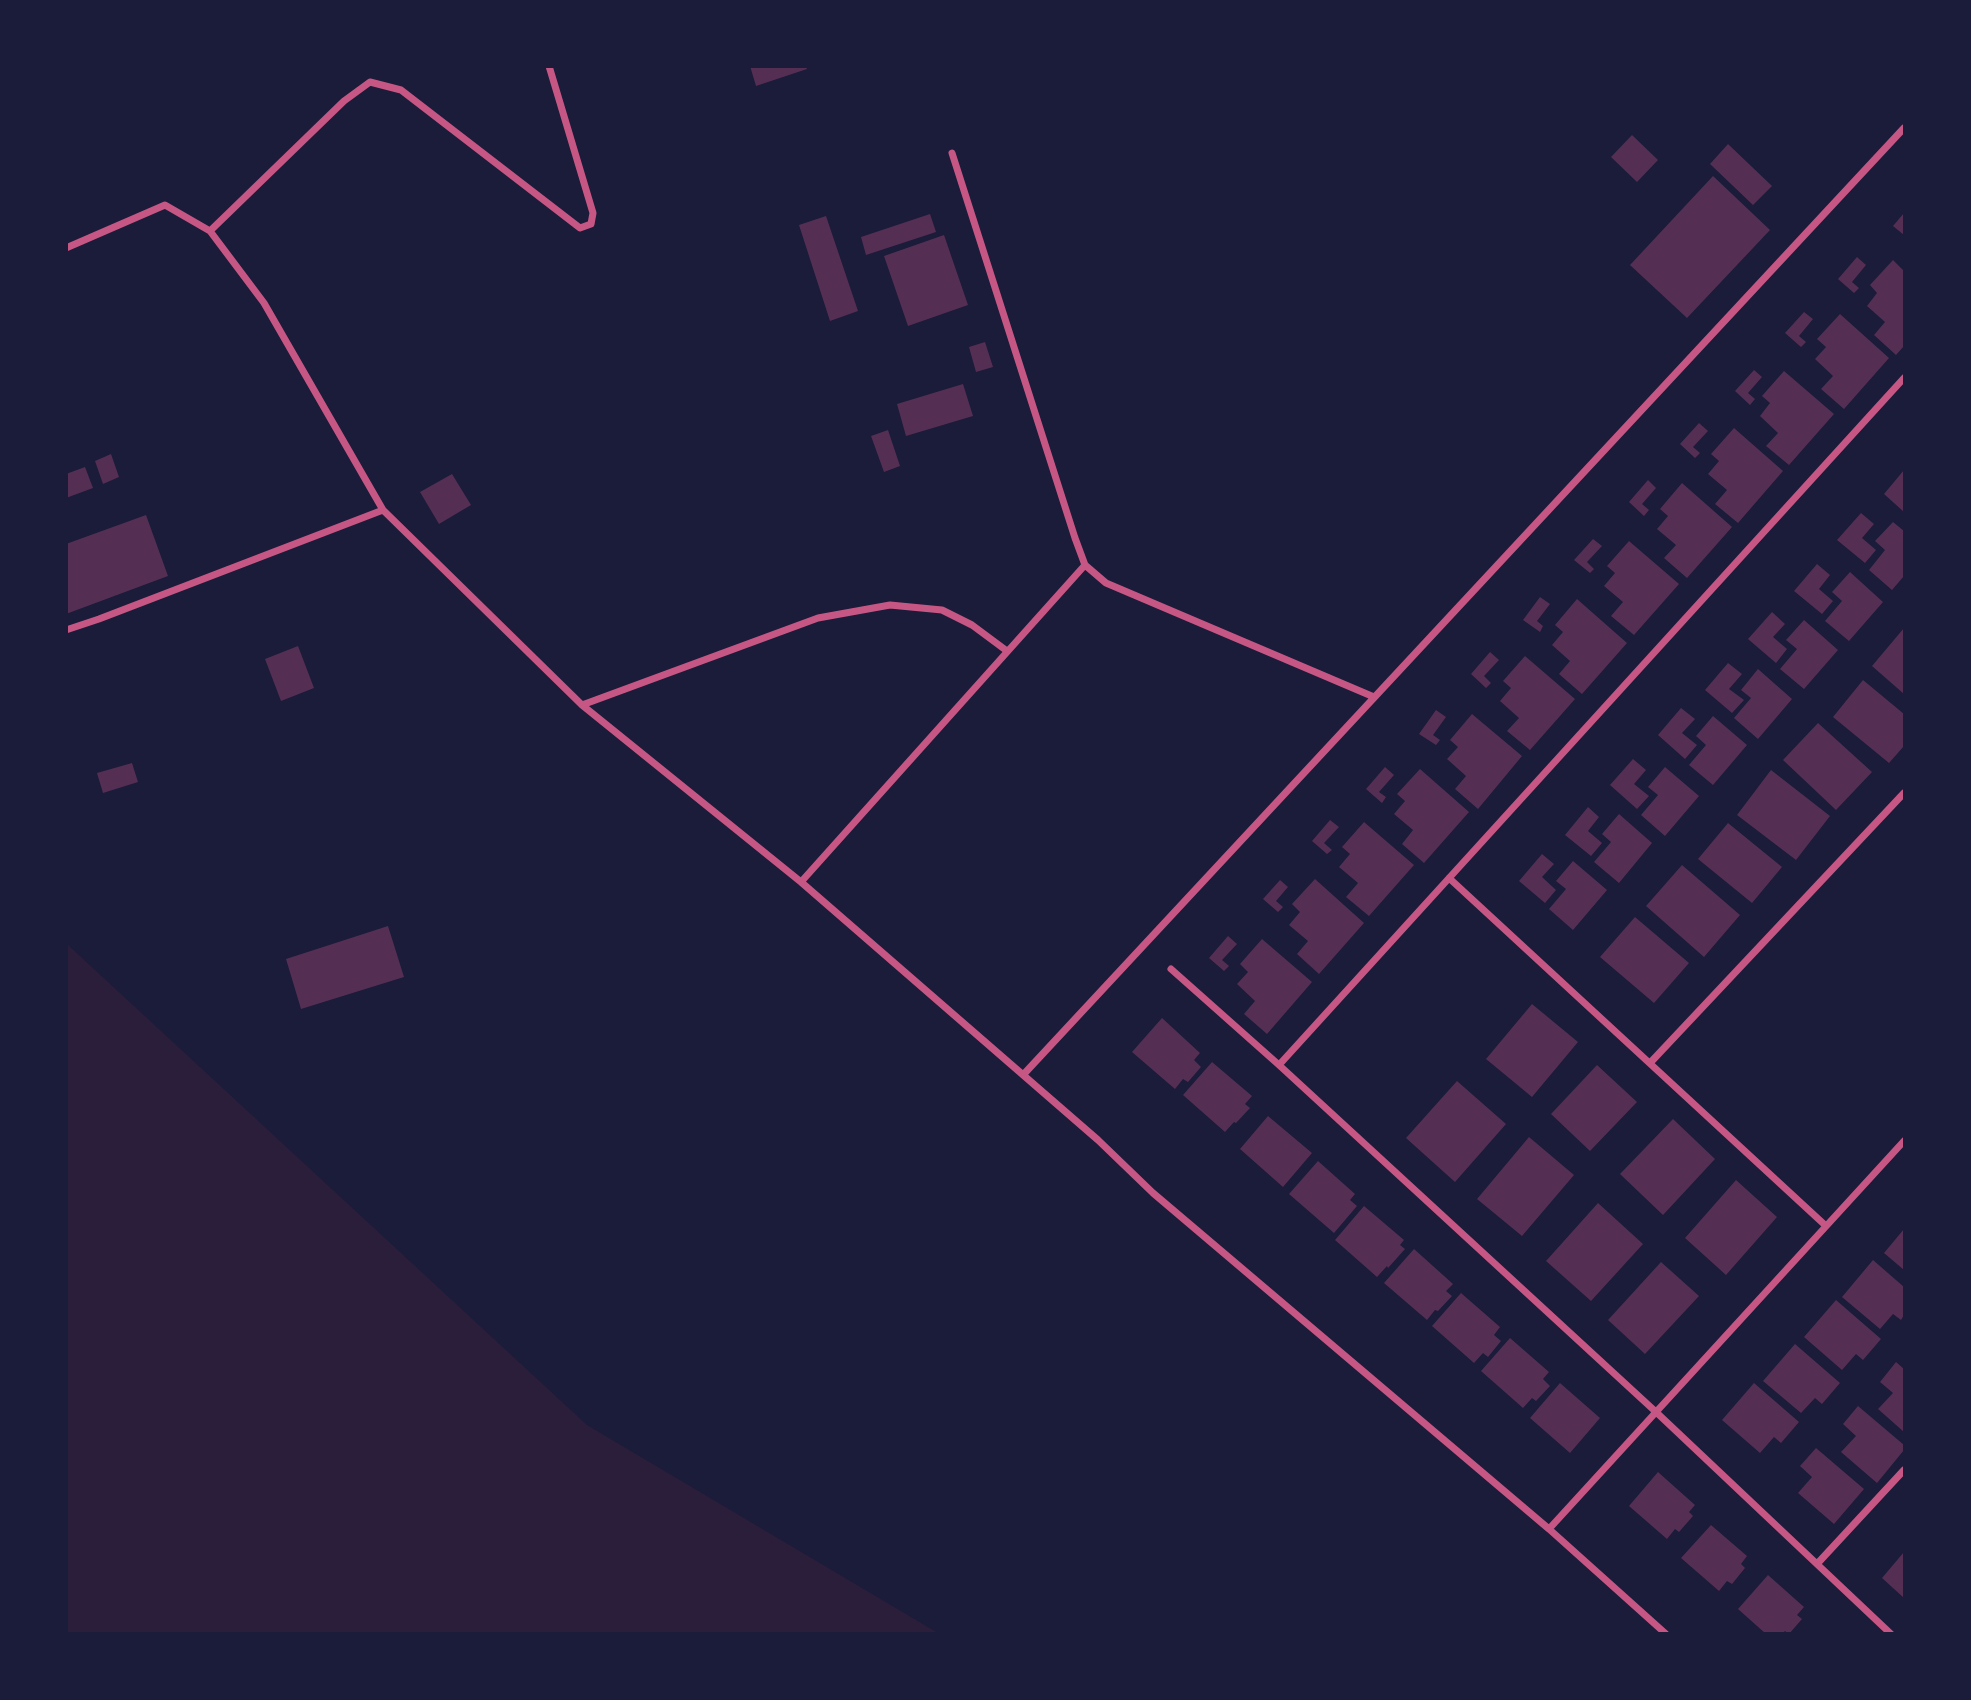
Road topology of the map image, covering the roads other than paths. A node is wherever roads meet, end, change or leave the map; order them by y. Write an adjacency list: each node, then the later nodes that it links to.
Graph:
1 (549, 66): 4 (street)
2 (1905, 128): 11 (street)
3 (952, 153): 8 (street)
4 (211, 231): 5 (street); 7 (street)
5 (66, 248)
6 (1905, 378): 14 (street)
7 (383, 510): 9 (street); 12 (street)
8 (1085, 565): 10 (street); 11 (street)
9 (66, 630)
10 (1007, 651): 12 (street); 15 (street)
11 (1374, 697): 19 (street)
12 (582, 705): 15 (street)
13 (1905, 793): 17 (street)
14 (1449, 878): 17 (street); 18 (street)
15 (801, 882): 19 (street)
16 (1171, 969): 18 (street)
17 (1650, 1063): 21 (street)
18 (1279, 1065): 22 (street)
19 (1023, 1075): 24 (street)
20 (1905, 1140): 21 (street)
21 (1826, 1226): 22 (street)
22 (1656, 1412): 24 (street); 25 (street)
23 (1905, 1470): 25 (street)
24 (1549, 1529): 26 (street)
25 (1817, 1564): 27 (street)
26 (1666, 1633)
27 (1891, 1633)

